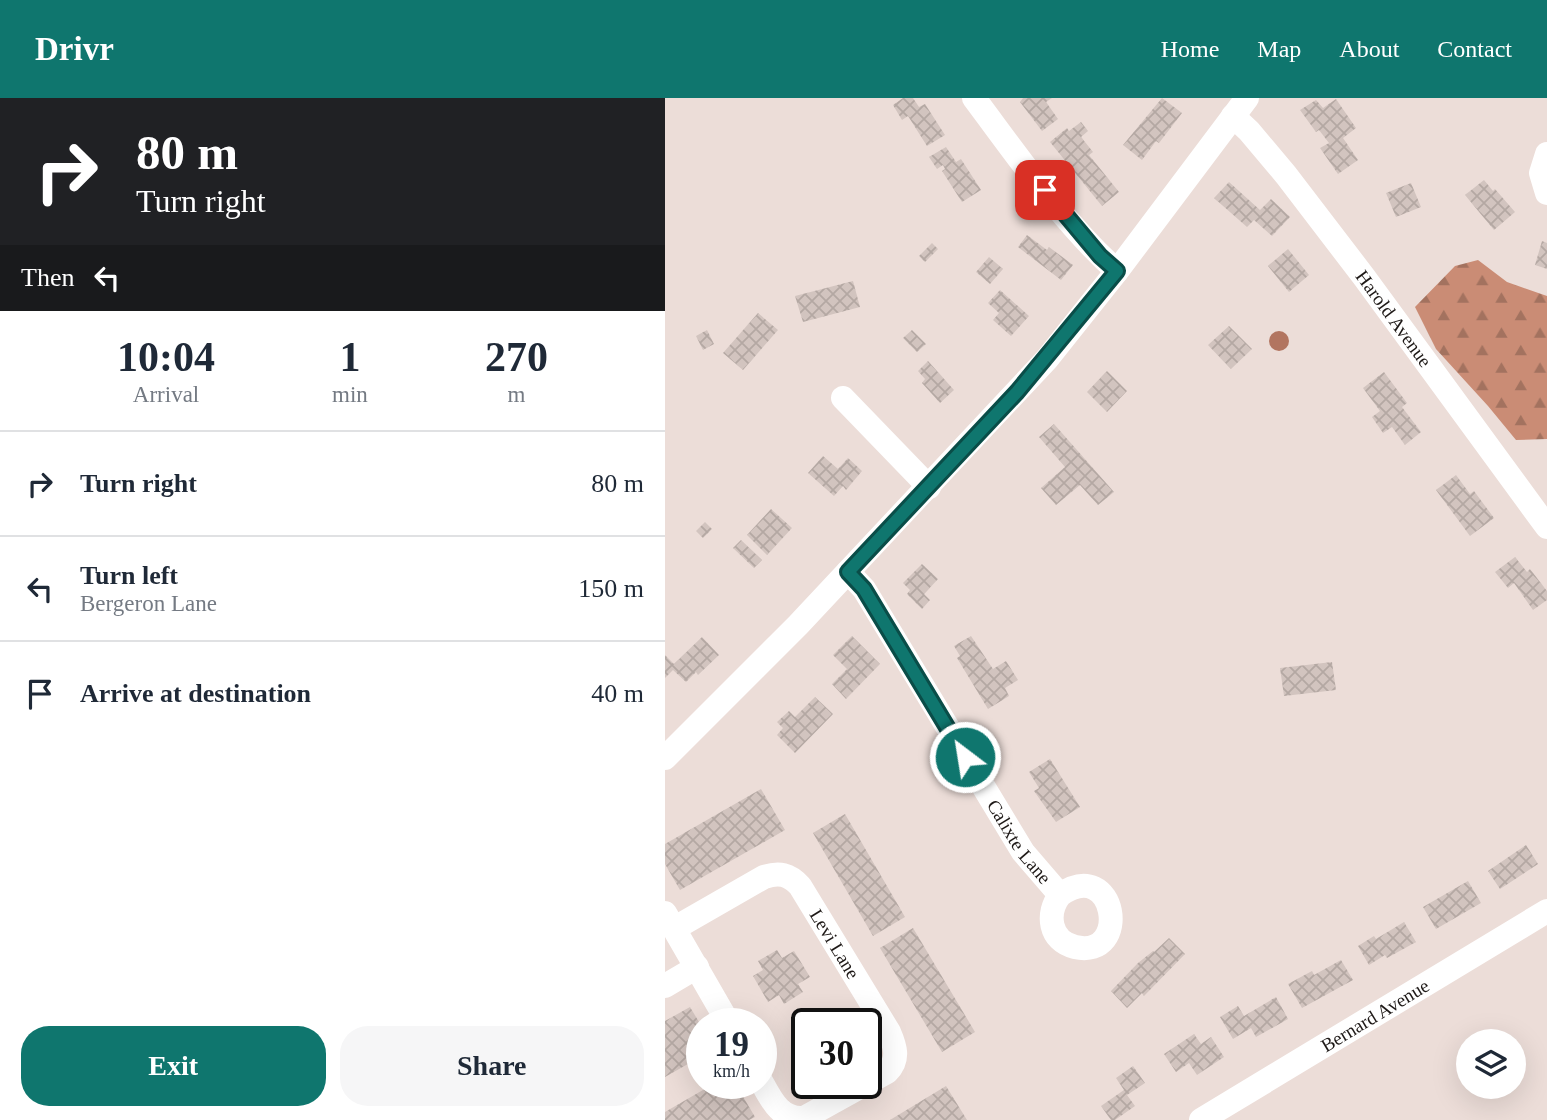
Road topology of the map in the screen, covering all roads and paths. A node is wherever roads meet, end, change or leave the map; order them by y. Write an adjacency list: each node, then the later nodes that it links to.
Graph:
1 (974, 98): 5 (street)
2 (1240, 107): 5 (street); 8 (street, Harold Avenue)
3 (1547, 154): 4 (street)
4 (1547, 193)
5 (1117, 271): 7 (street)
6 (843, 398): 7 (street)
7 (929, 487): 9 (street)
8 (1547, 527)
9 (848, 572): 10 (street); 11 (street, Calixte Lane)
10 (665, 758)
11 (1060, 895)
12 (1547, 911): 18 (street, Bernard Avenue)
13 (670, 921): 14 (street); 17 (street, Levi Lane)
14 (697, 967): 15 (street); 16 (street)
15 (665, 986)
16 (720, 1008)
17 (772, 1099)
18 (1201, 1120)

